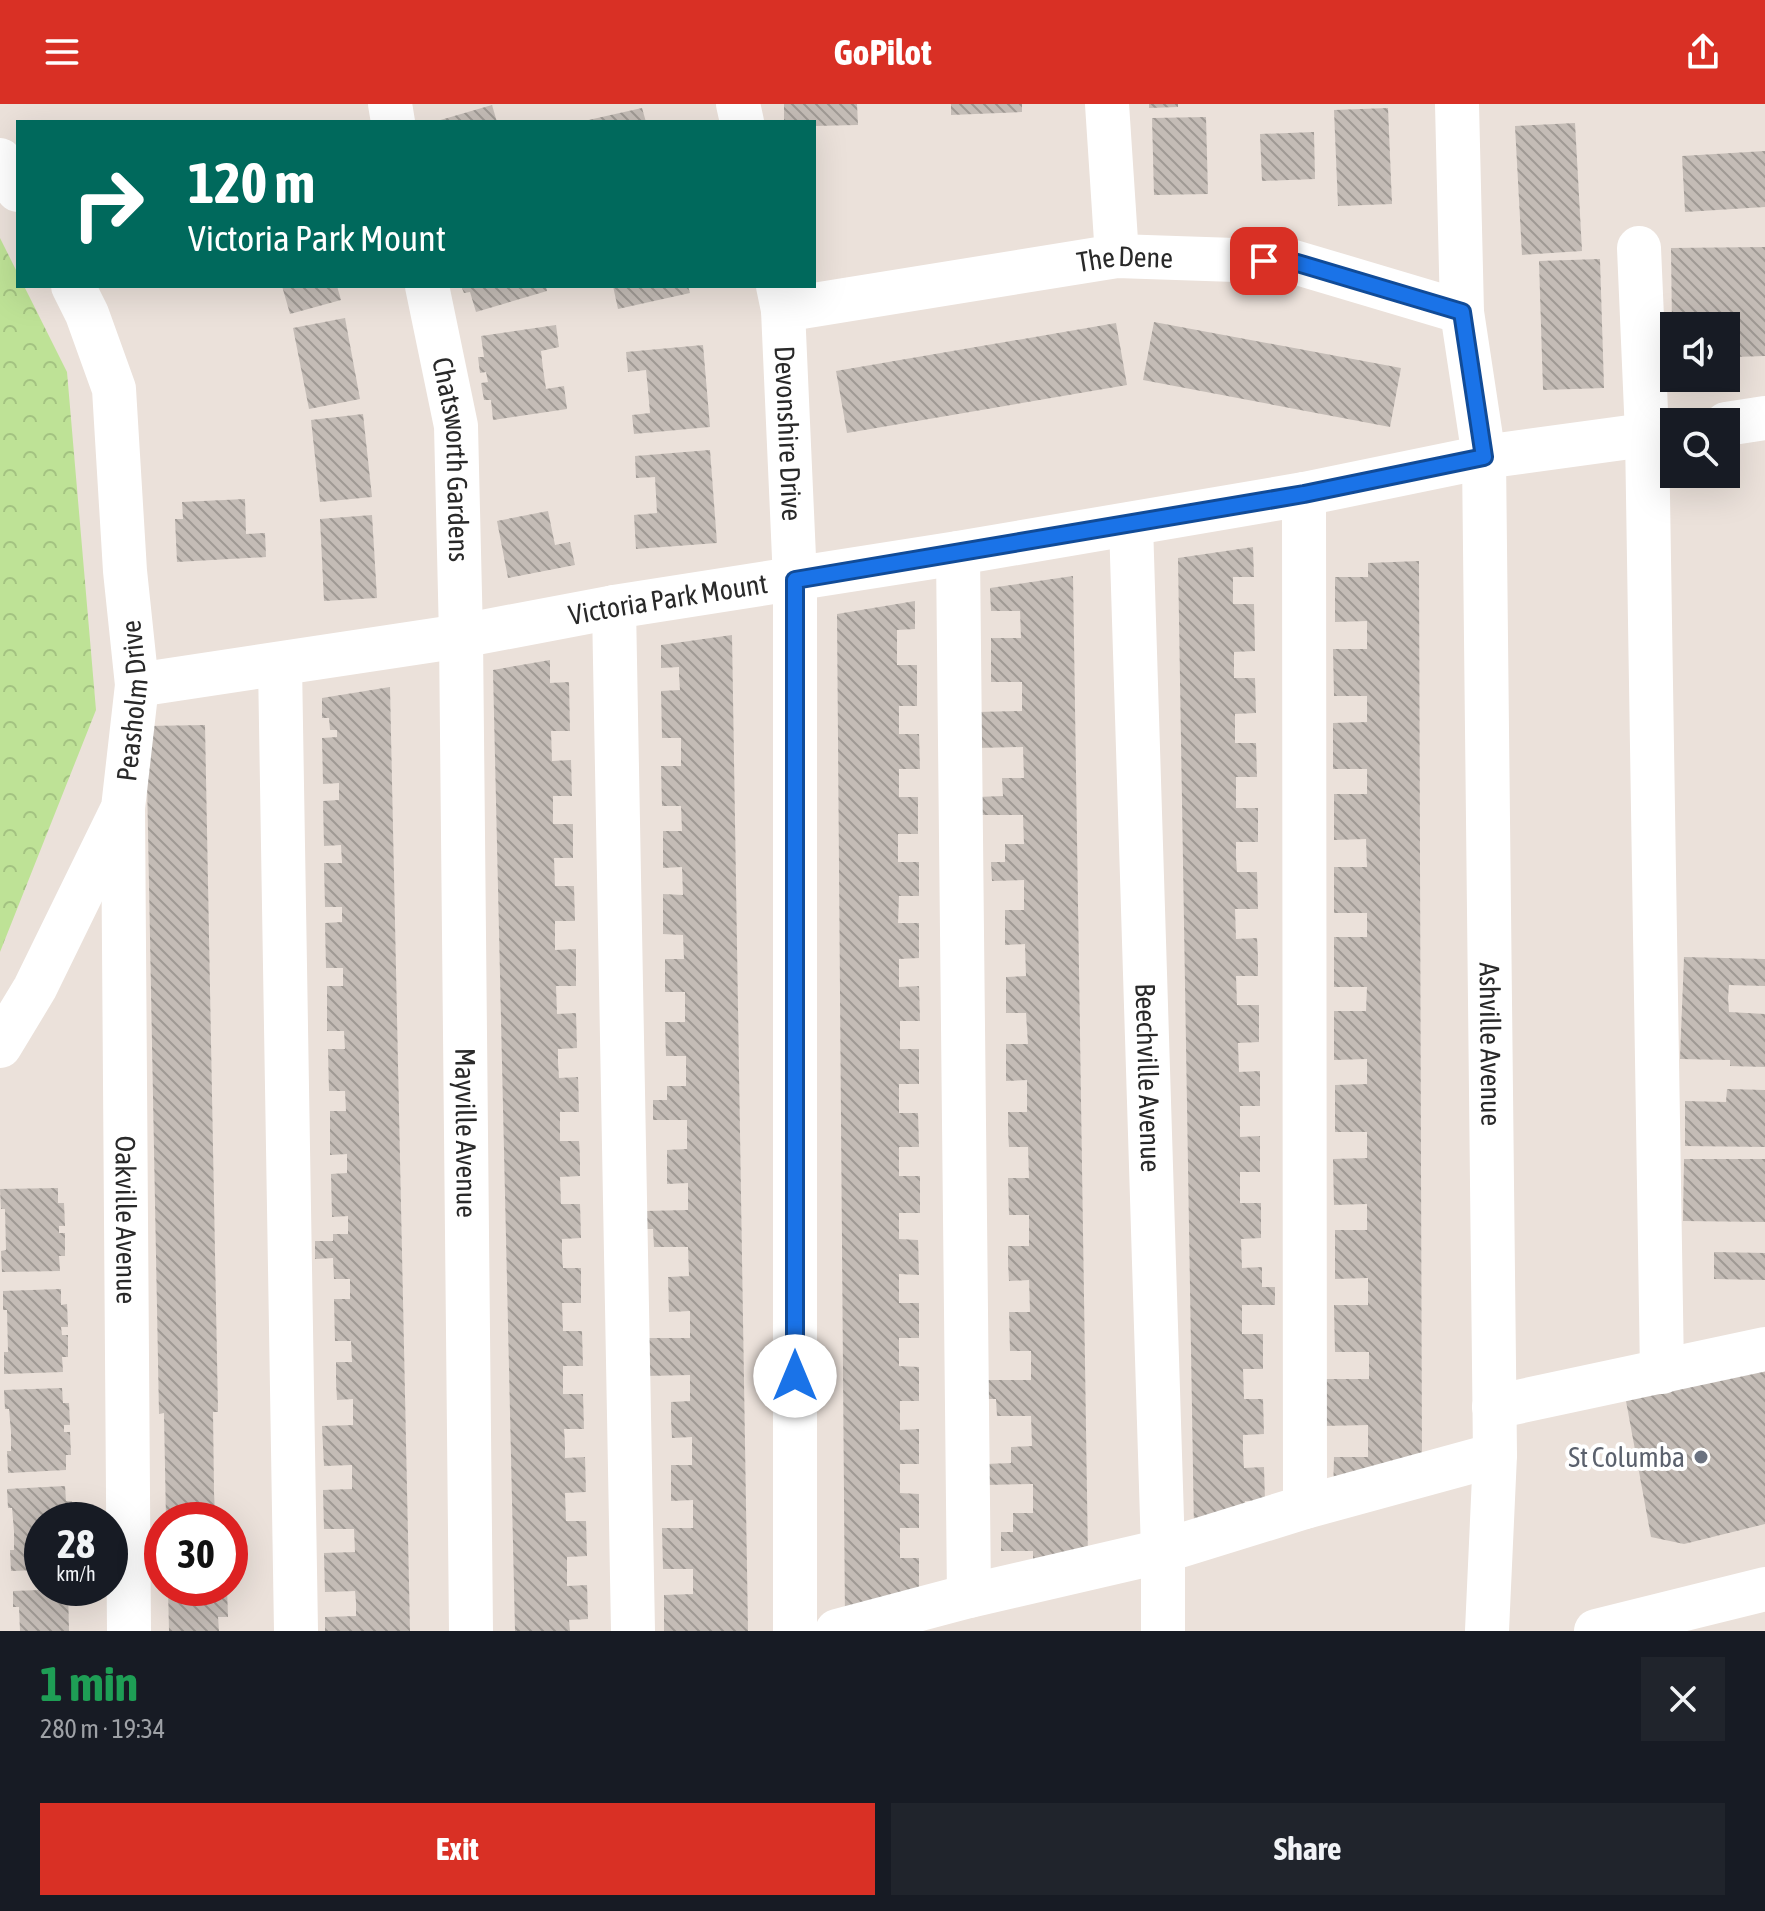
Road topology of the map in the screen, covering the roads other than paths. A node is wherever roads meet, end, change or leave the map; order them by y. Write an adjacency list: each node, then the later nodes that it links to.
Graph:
1 (1107, 104): 6 (street)
2 (1457, 104): 10 (street, Ashville Avenue)
3 (0, 160): 4 (street)
4 (16, 187)
5 (1639, 248): 13 (street)
6 (1117, 256): 9 (street, The Dene); 10 (street, The Dene)
7 (74, 288): 24 (street, Peasholm Drive)
8 (427, 288): 22 (street, Chatsworth Gardens)
9 (781, 298): 20 (street, Devonshire Drive)
10 (1462, 312): 15 (street, Ashville Avenue)
11 (1765, 418): 12 (street)
12 (1740, 422)
13 (1660, 424)
14 (1660, 432): 15 (street, Victoria Park Mount)
15 (1484, 457): 17 (street, Victoria Park Mount); 29 (street, Ashville Avenue)
16 (1661, 488): 28 (street)
17 (1304, 494): 18 (street, Victoria Park Mount); 31 (street)
18 (1131, 524): 19 (street, Victoria Park Mount); 32 (street, Beechville Avenue)
19 (958, 553): 20 (street, Victoria Park Mount); 34 (street)
20 (795, 580): 21 (street, Victoria Park Mount); 39 (street, Devonshire Drive)
21 (614, 607): 22 (street, Victoria Park Mount); 38 (street)
22 (461, 636): 23 (street, Victoria Park Mount); 37 (street, Mayville Avenue)
23 (280, 664): 24 (street, Victoria Park Mount); 36 (street)
24 (137, 685): 25 (street, Peasholm Drive)
25 (123, 808): 26 (street, Peasholm Drive); 35 (street, Oakville Avenue)
26 (0, 1046)
27 (1765, 1349): 28 (street)
28 (1662, 1372): 29 (street)
29 (1494, 1407): 30 (street, Ashville Avenue)
30 (1495, 1455): 31 (street); 42 (street, Ashville Avenue)
31 (1305, 1507): 32 (street)
32 (1163, 1551): 34 (street); 41 (street, Beechville Avenue)
33 (1758, 1594): 43 (street)
34 (969, 1596): 40 (street)
35 (129, 1631)
36 (296, 1631)
37 (471, 1631)
38 (633, 1631)
39 (795, 1631)
40 (837, 1631)
41 (1163, 1631)
42 (1487, 1631)
43 (1596, 1631)

